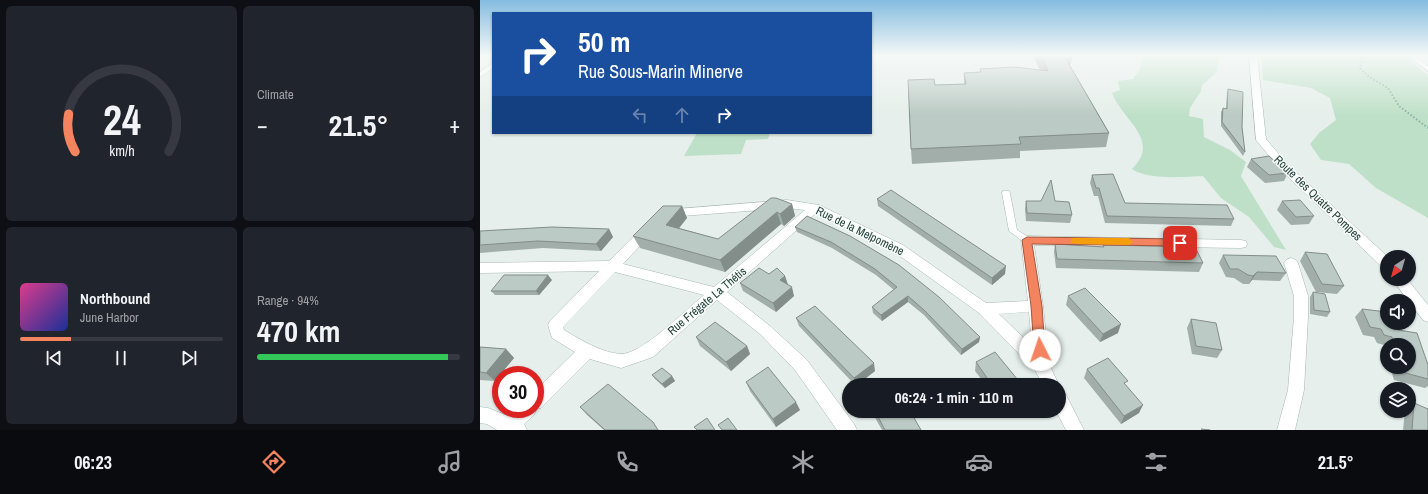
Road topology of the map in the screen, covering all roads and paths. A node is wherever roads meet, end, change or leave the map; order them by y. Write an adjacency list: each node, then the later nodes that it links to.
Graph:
1 (1255, 75): 9 (street, Route des Quatre Pompes)
2 (1367, 75): 3 (path)
3 (1428, 128)
4 (1006, 193): 7 (lane)
5 (815, 208): 6 (street, Rue de la Melpomène); 14 (street, Rue Frégate La Thétis); 16 (street, Rue de la Melpomène)
6 (665, 213): 11 (street, Rue Frégate La Thétis)
7 (1027, 240): 8 (street); 15 (street)
8 (1241, 244)
9 (1380, 257)
10 (1291, 263): 28 (street)
11 (611, 266): 12 (street); 14 (street); 18 (street, Rue Frégate La Thétis)
12 (480, 268)
13 (1404, 286): 17 (street)
14 (718, 293): 18 (street, Rue Frégate La Thétis); 26 (street)
15 (1036, 306): 16 (street); 19 (street)
16 (984, 309): 19 (street, Rue de la Melpomène)
17 (1428, 316)
18 (587, 351): 21 (street)
19 (1041, 365): 20 (street, Rue de la Melpomène)
20 (1048, 378)
21 (544, 393)
22 (1066, 413): 27 (street)
23 (480, 415): 25 (street)
24 (521, 418): 25 (street)
25 (512, 429)
26 (848, 430)
27 (1075, 430)
28 (1286, 430)

